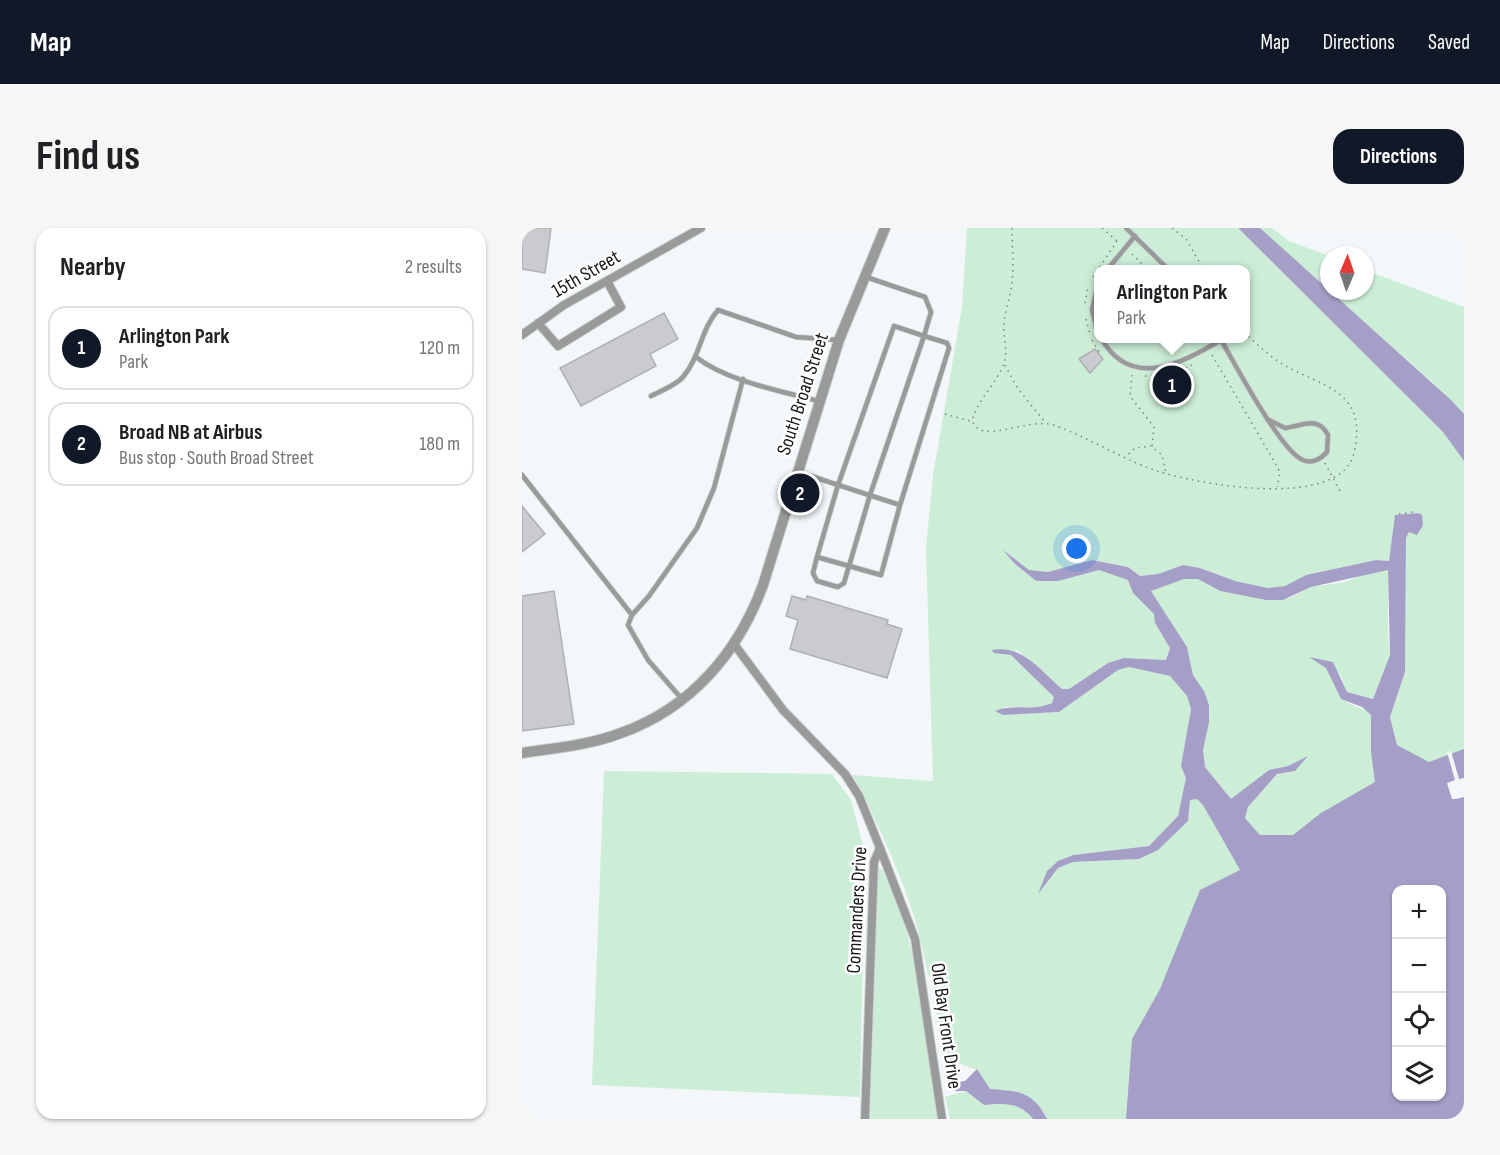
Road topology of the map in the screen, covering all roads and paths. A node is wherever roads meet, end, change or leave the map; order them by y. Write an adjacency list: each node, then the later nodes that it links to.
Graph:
1 (701, 228): 11 (street, 15th Street)
2 (885, 228): 10 (street, South Broad Street)
3 (1012, 228): 24 (path)
4 (1126, 228): 6 (lane)
5 (1172, 228): 9 (path)
6 (1135, 236): 7 (lane); 8 (lane)
7 (1111, 265)
8 (1164, 265)
9 (1201, 265)
10 (864, 277): 16 (lane); 18 (street, South Broad Street)
11 (607, 281): 14 (street, 15th Street); 14 (street)
12 (1094, 301): 13 (lane)
13 (1094, 318)
14 (538, 323): 15 (street, 15th Street)
15 (522, 335)
16 (924, 336): 40 (lane); 43 (lane); 44 (lane)
17 (1250, 338): 39 (path)
18 (839, 340): 23 (lane); 28 (street, South Broad Street)
19 (1104, 343): 22 (lane)
20 (1215, 343): 22 (lane)
21 (1222, 343): 30 (lane)
22 (1208, 348): 41 (path)
23 (696, 357): 26 (lane); 27 (lane)
24 (1004, 363): 31 (path); 32 (path)
25 (1132, 374): 33 (path)
26 (743, 379): 28 (lane); 49 (lane)
27 (651, 396)
28 (819, 401): 36 (street, South Broad Street)
29 (945, 414): 31 (path)
30 (1269, 420): 34 (lane); 34 (lane)
31 (973, 422): 32 (path)
32 (1045, 423): 35 (path)
33 (1152, 447): 35 (path); 37 (path)
34 (1322, 457): 39 (path)
35 (1124, 458): 37 (path)
36 (797, 471): 40 (lane); 50 (street, South Broad Street)
37 (1166, 473): 41 (path)
38 (522, 476): 49 (lane)
39 (1334, 478): 41 (path); 42 (path)
40 (838, 485): 43 (lane); 47 (lane)
41 (1277, 488)
42 (1341, 493)
43 (870, 495): 44 (lane); 48 (lane)
44 (900, 505): 48 (lane)
45 (1413, 512): 46 (path)
46 (1399, 514)
47 (817, 556): 48 (lane); 48 (lane)
48 (849, 566)
49 (632, 615): 51 (lane)
50 (734, 644): 51 (street, South Broad Street); 53 (street, Commanders Drive)
51 (682, 700): 52 (street, South Broad Street)
52 (522, 753)
53 (880, 848): 54 (street, Commanders Drive); 55 (street, Old Bay Front Drive)
54 (865, 1119)
55 (942, 1119)

